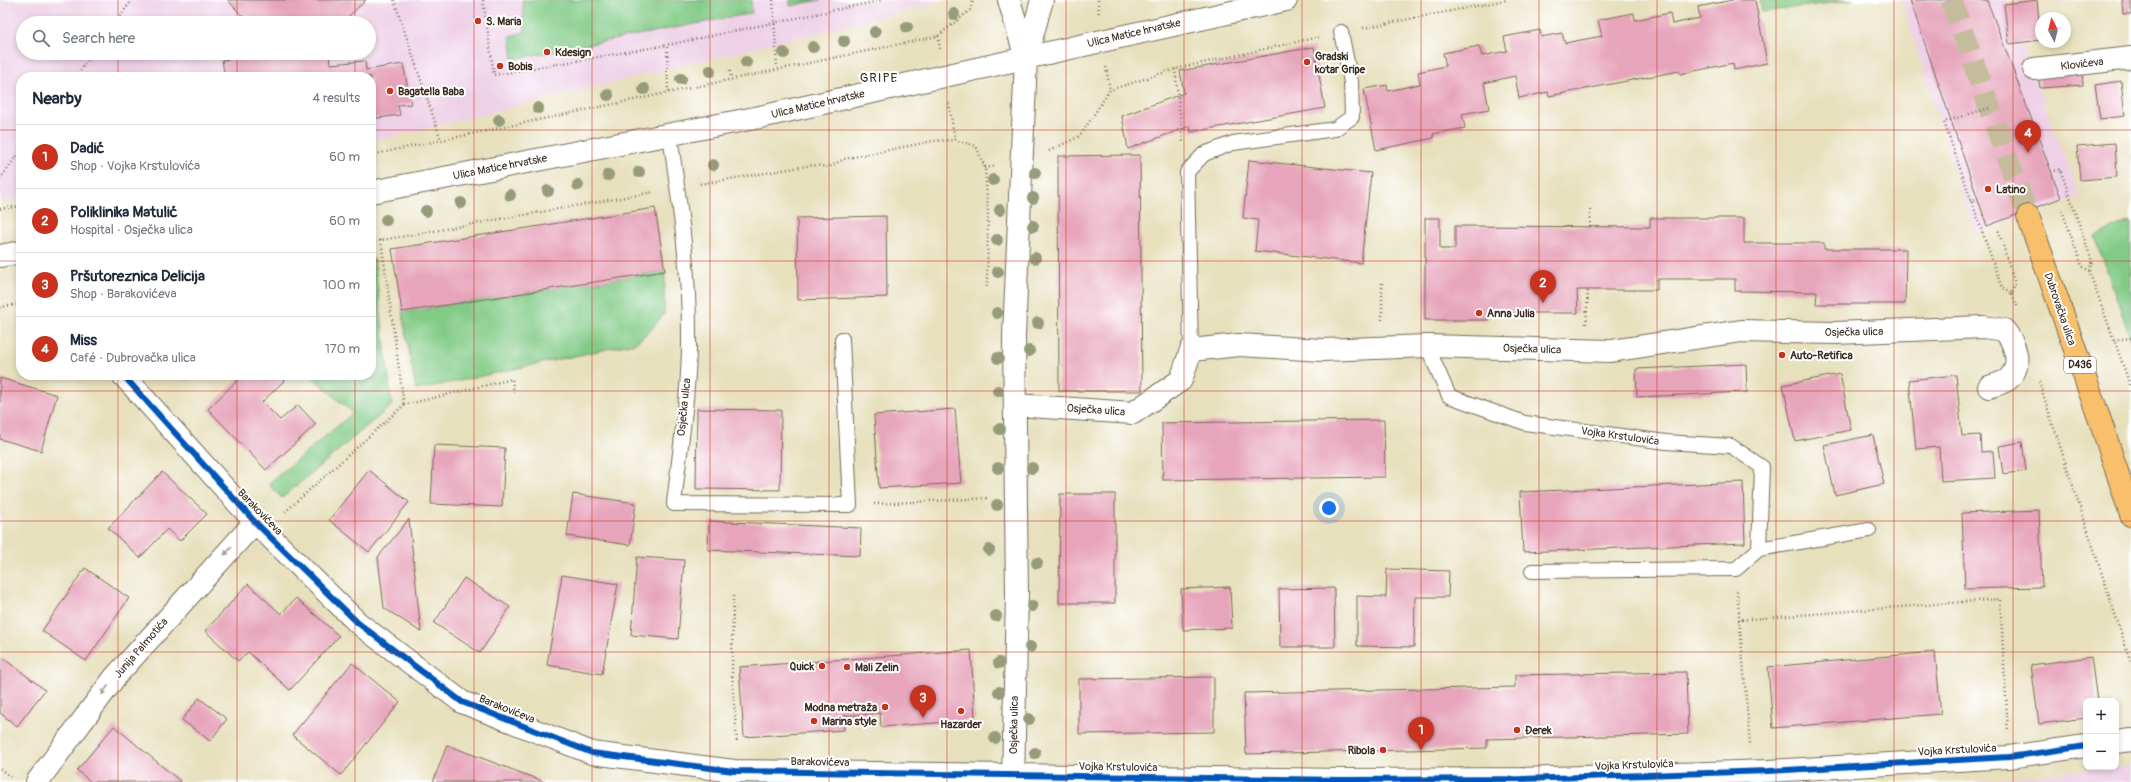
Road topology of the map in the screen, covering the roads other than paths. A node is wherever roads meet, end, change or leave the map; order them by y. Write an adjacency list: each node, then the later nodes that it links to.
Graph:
1 (1009, 0): 5 (street, Osječka ulica)
2 (1042, 0): 5 (street, Osječka ulica)
3 (1286, 0): 5 (street, Ulica Matice hrvatske)
4 (1341, 32): 15 (lane)
5 (1026, 58): 8 (street, Ulica Matice hrvatske); 18 (street, Osječka ulica)
6 (2131, 58): 7 (street, Klovićeva)
7 (2034, 69)
8 (670, 135): 9 (street, Ulica Matice hrvatske); 13 (lane, Osječka ulica)
9 (376, 191)
10 (2028, 216): 19 (main road, Dubrovačka ulica / D436)
11 (16, 253): 12 (street)
12 (0, 256)
13 (842, 340)
14 (1427, 346): 15 (street, Osječka ulica); 17 (street, Osječka ulica); 22 (lane, Vojka Krstulovića)
15 (1191, 350): 18 (street, Osječka ulica)
16 (127, 380): 20 (street, Barakovićeva)
17 (1990, 387)
18 (1015, 405): 29 (street, Osječka ulica)
19 (2131, 515)
20 (259, 527): 28 (street, Barakovićeva); 30 (street, Junija Palmotića, one-way to 30)
21 (1869, 530): 22 (lane)
22 (1759, 549): 23 (lane)
23 (1532, 571)
24 (2131, 740): 25 (street)
25 (2119, 742)
26 (2083, 746): 27 (street, Vojka Krstulovića)
27 (1764, 775): 31 (street, Vojka Krstulovića)
28 (733, 777): 29 (street, Barakovićeva)
29 (1013, 779): 31 (street, Vojka Krstulovića)
30 (40, 781)
31 (1521, 781)

